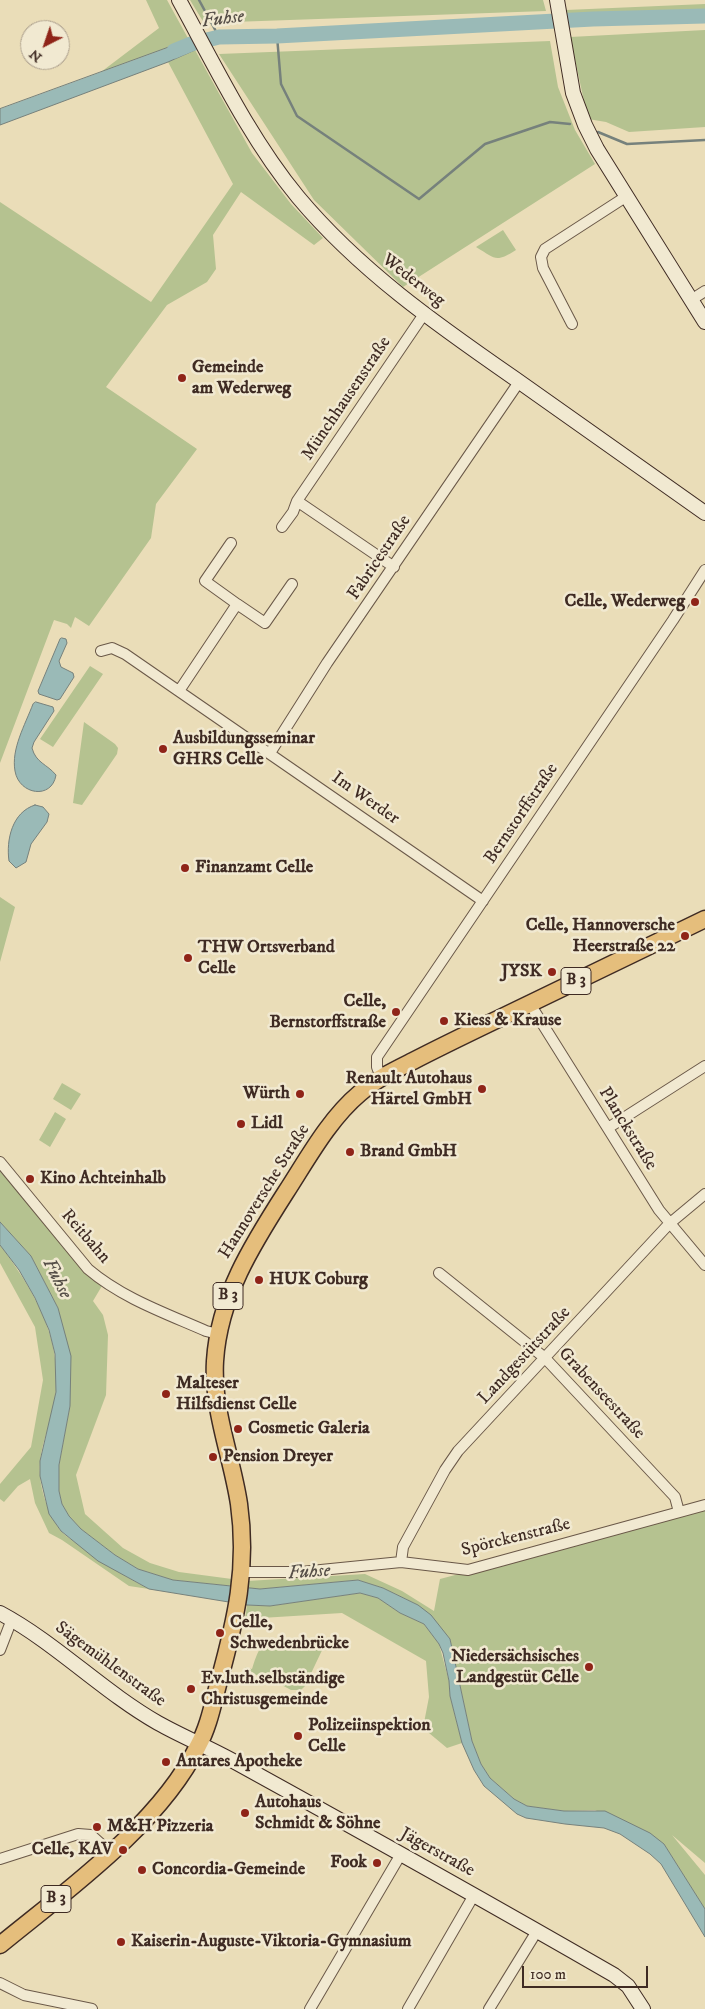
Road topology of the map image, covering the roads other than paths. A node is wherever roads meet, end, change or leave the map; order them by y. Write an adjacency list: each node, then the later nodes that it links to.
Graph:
1 (558, 3): 3 (street)
2 (181, 4): 6 (street, Wederweg)
3 (626, 196): 5 (street); 8 (street)
4 (705, 291): 5 (street)
5 (691, 300): 7 (street)
6 (424, 314): 9 (street, Wederweg); 10 (street, Münchhausenstraße)
7 (705, 322)
8 (572, 324)
9 (519, 382): 11 (street, Wederweg); 14 (street, Fabricestraße)
10 (297, 502): 12 (street, Münchhausenstraße); 14 (street)
11 (705, 513)
12 (282, 527)
13 (231, 543): 17 (street)
14 (394, 567): 20 (street, Fabricestraße)
15 (705, 570): 21 (street, Bernstorffstraße)
16 (292, 584): 17 (street)
17 (237, 604): 19 (street)
18 (101, 651): 19 (street, Im Werder)
19 (179, 690): 20 (street, Im Werder)
20 (270, 753): 21 (street, Im Werder)
21 (483, 901): 25 (street, Bernstorffstraße)
22 (705, 919): 23 (main road, B 3)
23 (530, 1004): 25 (main road, B 3); 26 (street, Planckstraße)
24 (705, 1066): 26 (street)
25 (380, 1078): 32 (main road, Hannoversche Straße / B 3)
26 (608, 1128): 29 (street, Planckstraße)
27 (0, 1162): 32 (street, Reitbahn)
28 (705, 1194): 29 (street, Landgestütstraße)
29 (669, 1224): 30 (street, Planckstraße); 33 (street, Landgestütstraße)
30 (705, 1265)
31 (438, 1273): 33 (street, Grabenseestraße)
32 (218, 1334): 37 (main road, Hannoversche Straße / B 3)
33 (545, 1358): 35 (street, Grabenseestraße); 36 (street, Landgestütstraße)
34 (705, 1505): 35 (street, Spörckenstraße)
35 (679, 1512): 36 (street, Spörckenstraße)
36 (401, 1562): 37 (street, Spörckenstraße)
37 (241, 1575): 40 (main road, Hannoversche Straße / B 3)
38 (6, 1616): 39 (street); 40 (street, Sägemühlenstraße)
39 (0, 1650)
40 (200, 1744): 41 (main road, Hannoversche Straße / B 3); 42 (street, Jägerstraße)
41 (111, 1853): 43 (street); 46 (main road, Hannoversche Straße / B 3)
42 (401, 1854): 44 (street, Jägerstraße); 50 (street)
43 (0, 1859)
44 (474, 1895): 45 (street, Jägerstraße); 51 (street)
45 (537, 1931): 52 (street); 53 (street, Jägerstraße)
46 (0, 1946)
47 (0, 1982): 48 (street)
48 (48, 2004): 49 (street)
49 (92, 2009)
50 (310, 2009)
51 (408, 2009)
52 (489, 2009)
53 (643, 2009)

